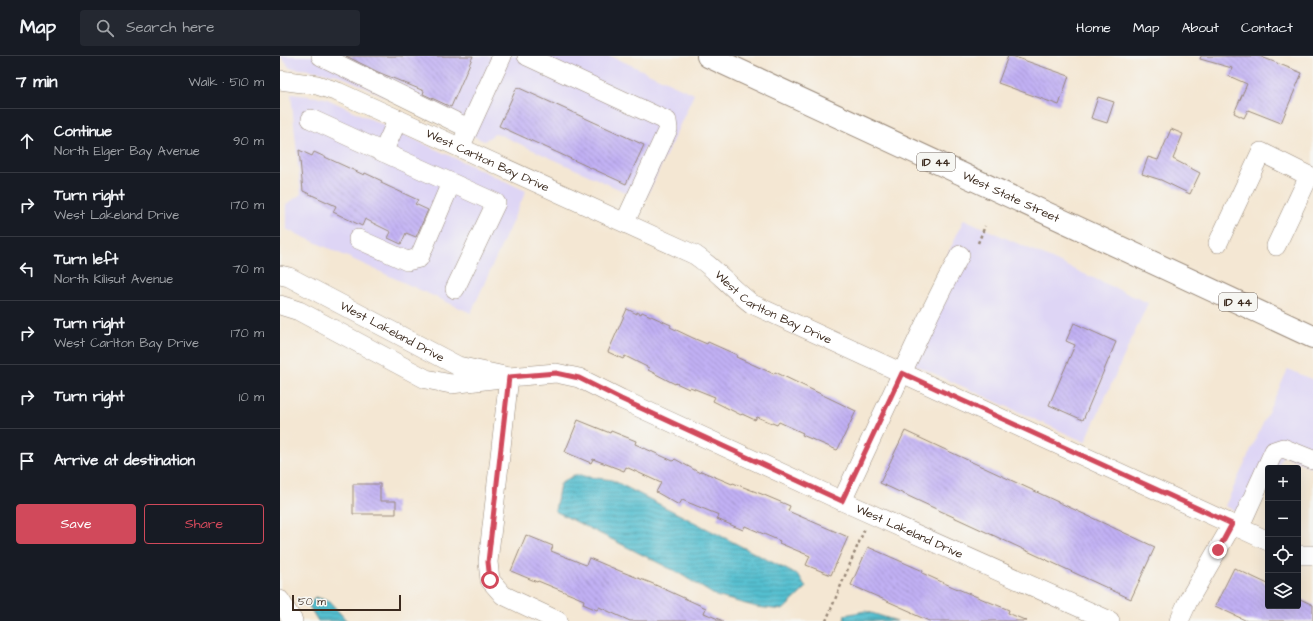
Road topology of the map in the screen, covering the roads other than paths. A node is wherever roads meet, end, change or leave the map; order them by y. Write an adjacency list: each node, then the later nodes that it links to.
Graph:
1 (321, 56): 5 (street)
2 (502, 56): 10 (street)
3 (527, 56): 15 (street)
4 (708, 56): 23 (main road, West State Street / ID 44)
5 (340, 60): 7 (street); 10 (street)
6 (280, 80): 7 (street, West Carlton Bay Drive)
7 (329, 88): 9 (street, West Carlton Bay Drive)
8 (311, 119): 12 (street)
9 (398, 119): 11 (street, West Carlton Bay Drive); 12 (street)
10 (468, 128): 11 (street)
11 (460, 147): 15 (street, West Carlton Bay Drive)
12 (383, 152): 14 (street)
13 (1311, 177): 17 (street); 18 (street)
14 (451, 183): 16 (street); 21 (street)
15 (625, 222): 24 (street, West Carlton Bay Drive)
16 (358, 239)
17 (1218, 243)
18 (1276, 246)
19 (960, 255): 24 (street)
20 (280, 275): 25 (street, West Lakeland Drive)
21 (455, 289)
22 (280, 305): 25 (street, West Lakeland Drive)
23 (1313, 337)
24 (902, 373): 27 (street); 28 (street, West Carlton Bay Drive)
25 (509, 377): 27 (street, West Lakeland Drive); 34 (street)
26 (1313, 460): 28 (street)
27 (842, 501): 35 (street, West Lakeland Drive)
28 (1236, 526): 29 (street, West Carlton Bay Drive); 36 (street)
29 (1265, 540)
30 (1301, 555): 31 (street)
31 (1313, 555)
32 (280, 600): 33 (street)
33 (293, 621)
34 (558, 621)
35 (1110, 621)
36 (1179, 621)

